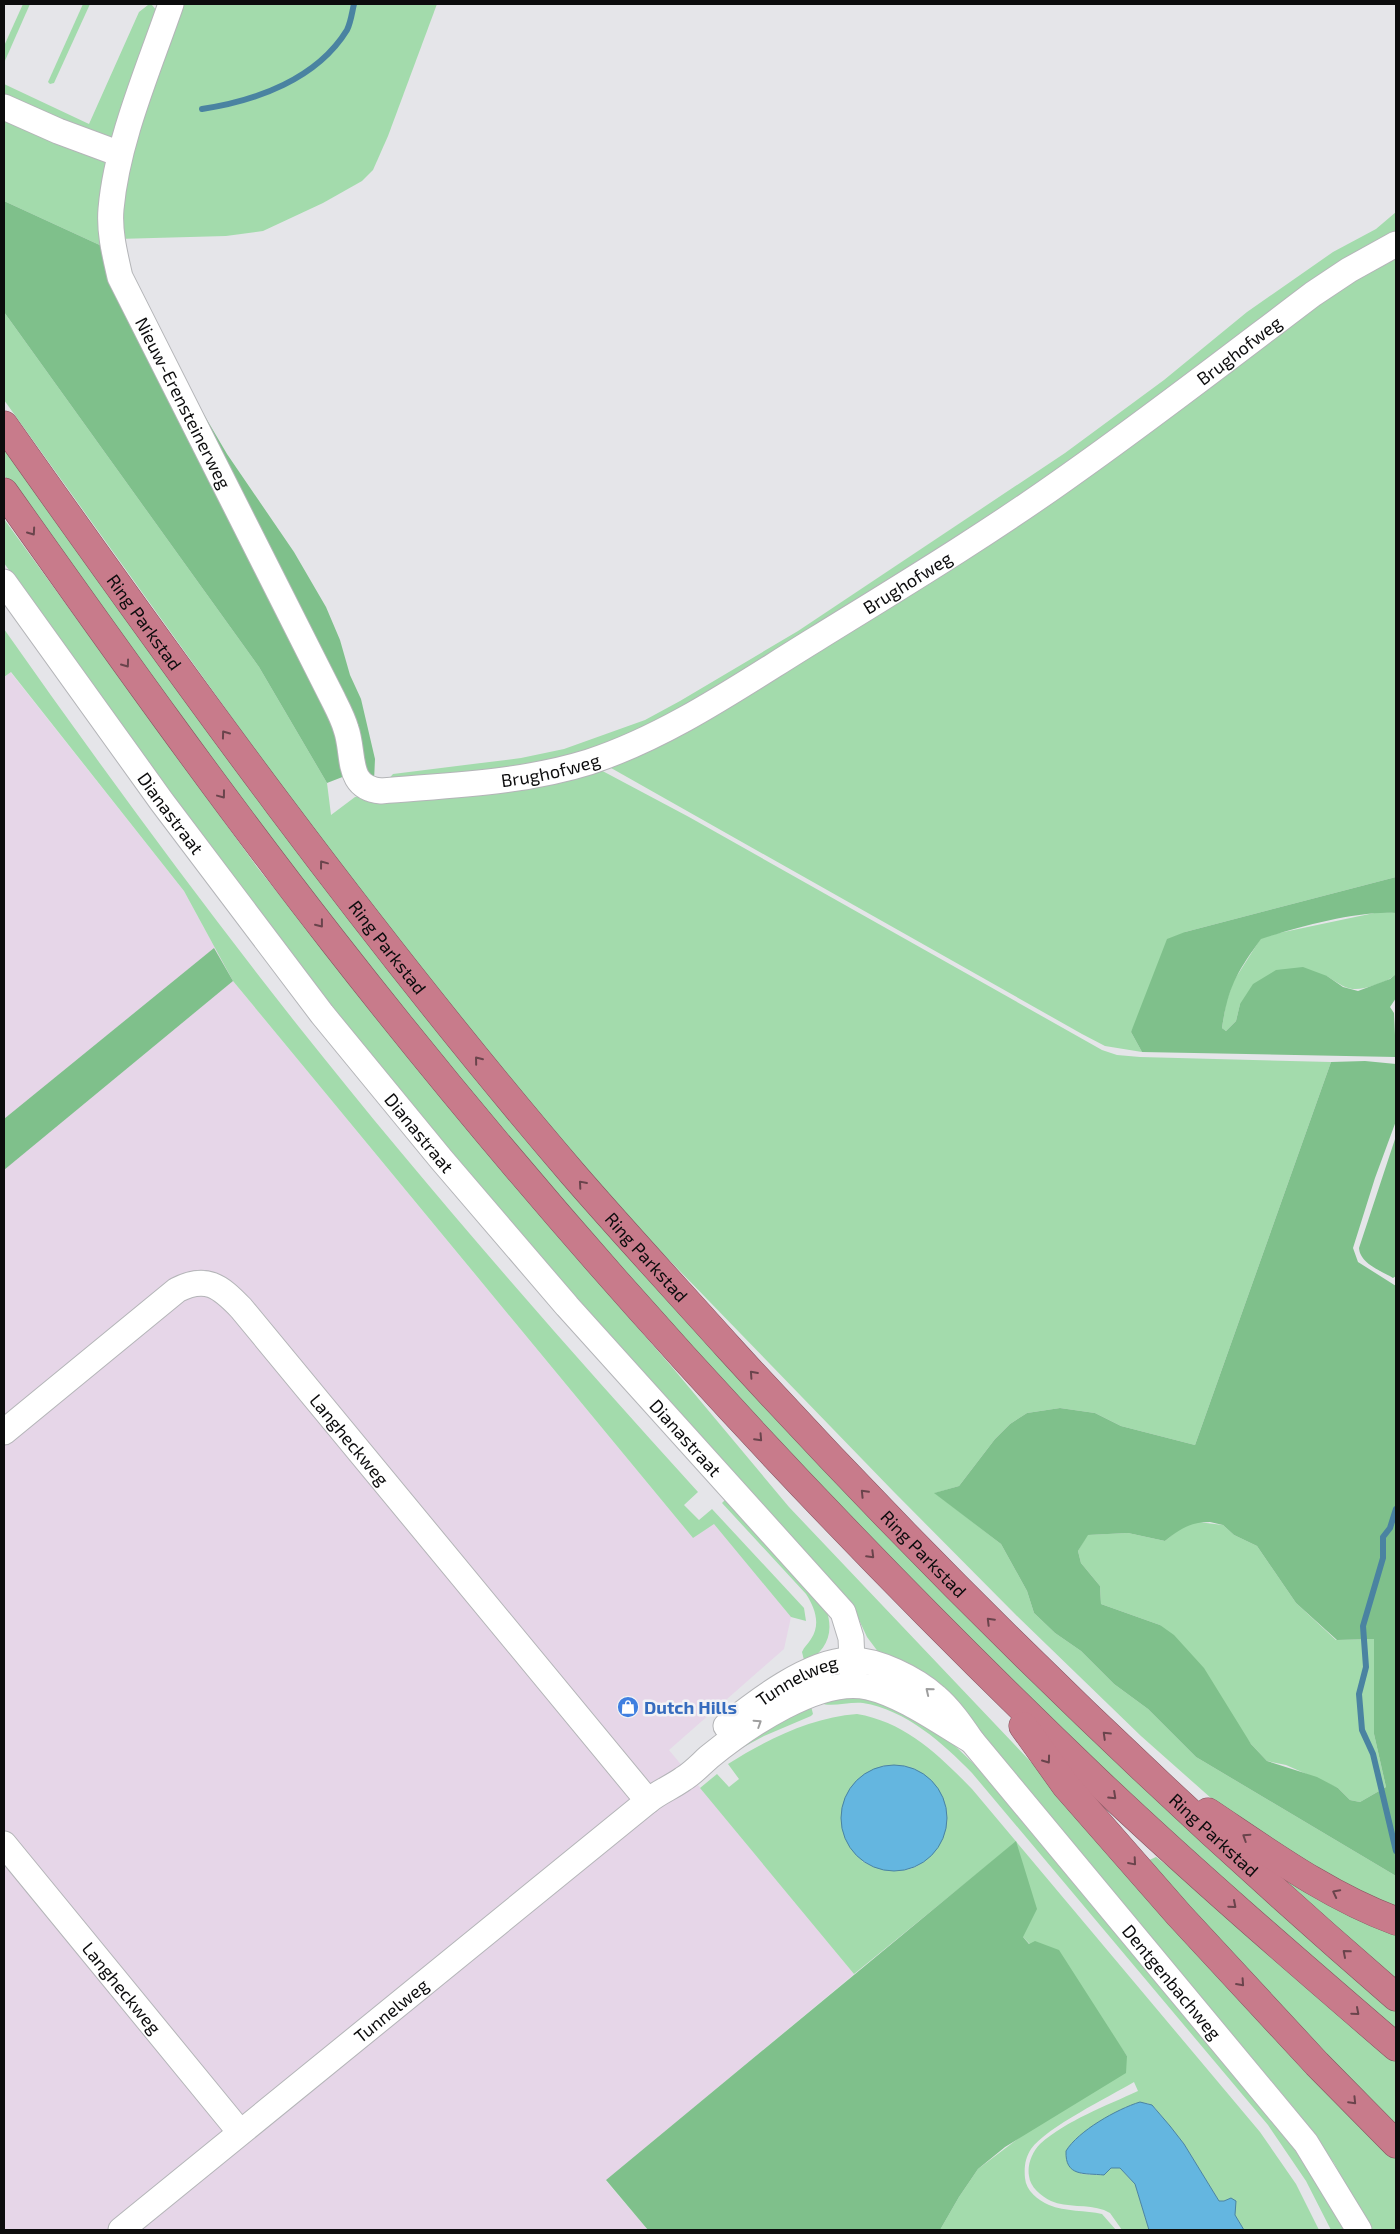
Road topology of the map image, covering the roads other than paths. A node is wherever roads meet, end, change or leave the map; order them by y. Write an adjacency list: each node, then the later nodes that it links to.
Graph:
1 (171, 4): 3 (street, Nieuw-Erensteinerweg)
2 (4, 107): 3 (street)
3 (120, 154): 8 (street, Nieuw-Erensteinerweg)
4 (1396, 244): 8 (street, Brughofweg)
5 (4, 425): 14 (highway, Ring Parkstad, one-way to 5)
6 (4, 492): 11 (highway, one-way to 11)
7 (4, 582): 10 (street, Dianastraat)
8 (363, 785)
9 (4, 1432): 15 (street, Langheckweg)
10 (851, 1660): 12 (street); 13 (street, Dentgenbachweg, one-way to 10); 15 (street, Tunnelweg)
11 (978, 1663): 19 (highway, one-way to 19); 21 (highway, one-way to 21)
12 (853, 1684): 13 (street, Dentgenbachweg); 15 (street, Tunnelweg, one-way to 12)
13 (972, 1741): 23 (street, Dentgenbachweg)
14 (1142, 1768): 17 (highway, one-way to 14); 18 (highway, Ring Parkstad, one-way to 14)
15 (654, 1796): 20 (street, Tunnelweg)
16 (4, 1844): 20 (street, Langheckweg)
17 (1396, 1921)
18 (1396, 1996)
19 (1396, 2047)
20 (240, 2132): 22 (street, Tunnelweg)
21 (1396, 2144)
22 (121, 2230)
23 (1359, 2230)

